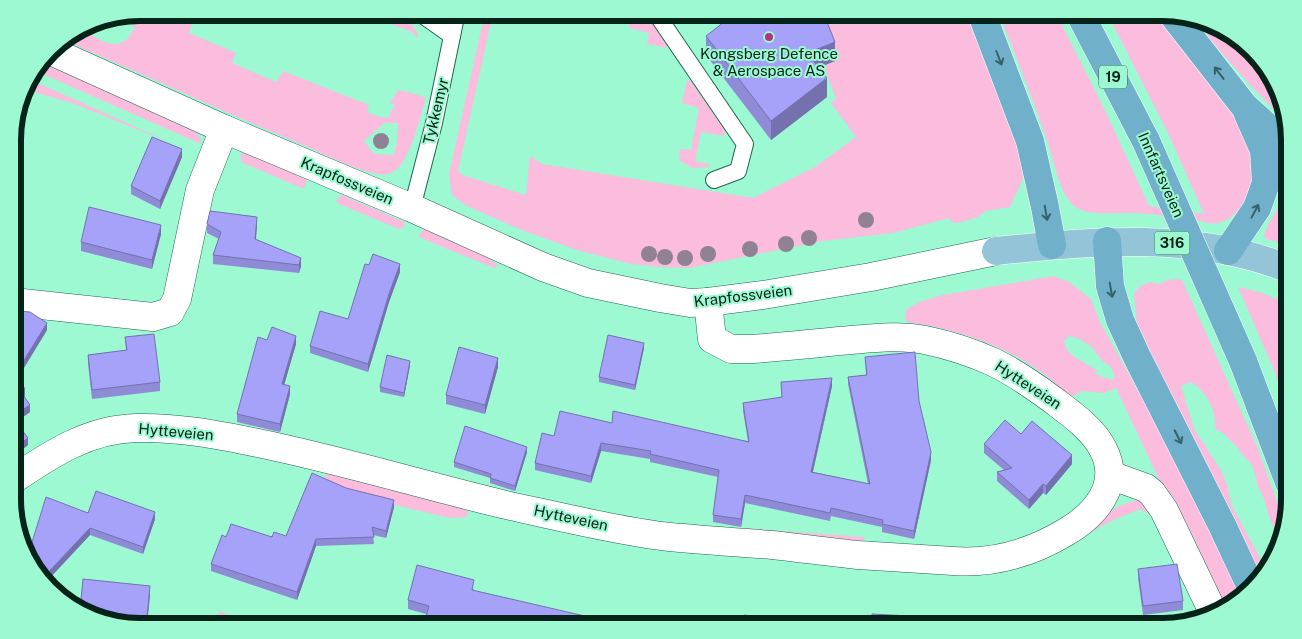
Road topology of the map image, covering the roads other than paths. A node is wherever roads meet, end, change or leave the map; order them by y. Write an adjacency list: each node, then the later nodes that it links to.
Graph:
1 (431, 21): 7 (lane)
2 (456, 21): 7 (lane, Tykkemyr)
3 (660, 21): 12 (lane)
4 (984, 21): 15 (highway, one-way to 15)
5 (1084, 21): 21 (highway, Innfartsveien / 19, bridge)
6 (1179, 22): 9 (highway, one-way to 6)
7 (452, 36): 13 (lane, Tykkemyr)
8 (58, 54): 10 (street, Krapfossveien)
9 (1244, 106): 11 (highway); 17 (highway, one-way to 9)
10 (224, 129): 13 (street, Krapfossveien); 20 (street)
11 (1281, 140)
12 (714, 180)
13 (412, 208): 19 (street, Krapfossveien)
14 (1106, 241): 15 (main road, Krapfossveien / 316); 17 (main road, Krapfossveien / 316); 24 (highway, one-way to 24)
15 (1052, 245): 16 (main road, Krapfossveien / 316)
16 (996, 251): 19 (street, Krapfossveien)
17 (1228, 251): 18 (main road, Krapfossveien / 316)
18 (1281, 266)
19 (708, 302): 23 (street, Hytteveien)
20 (22, 303)
21 (1281, 459)
22 (21, 475): 23 (street, Hytteveien)
23 (1110, 475): 25 (street)
24 (1248, 580)
25 (1210, 607)

